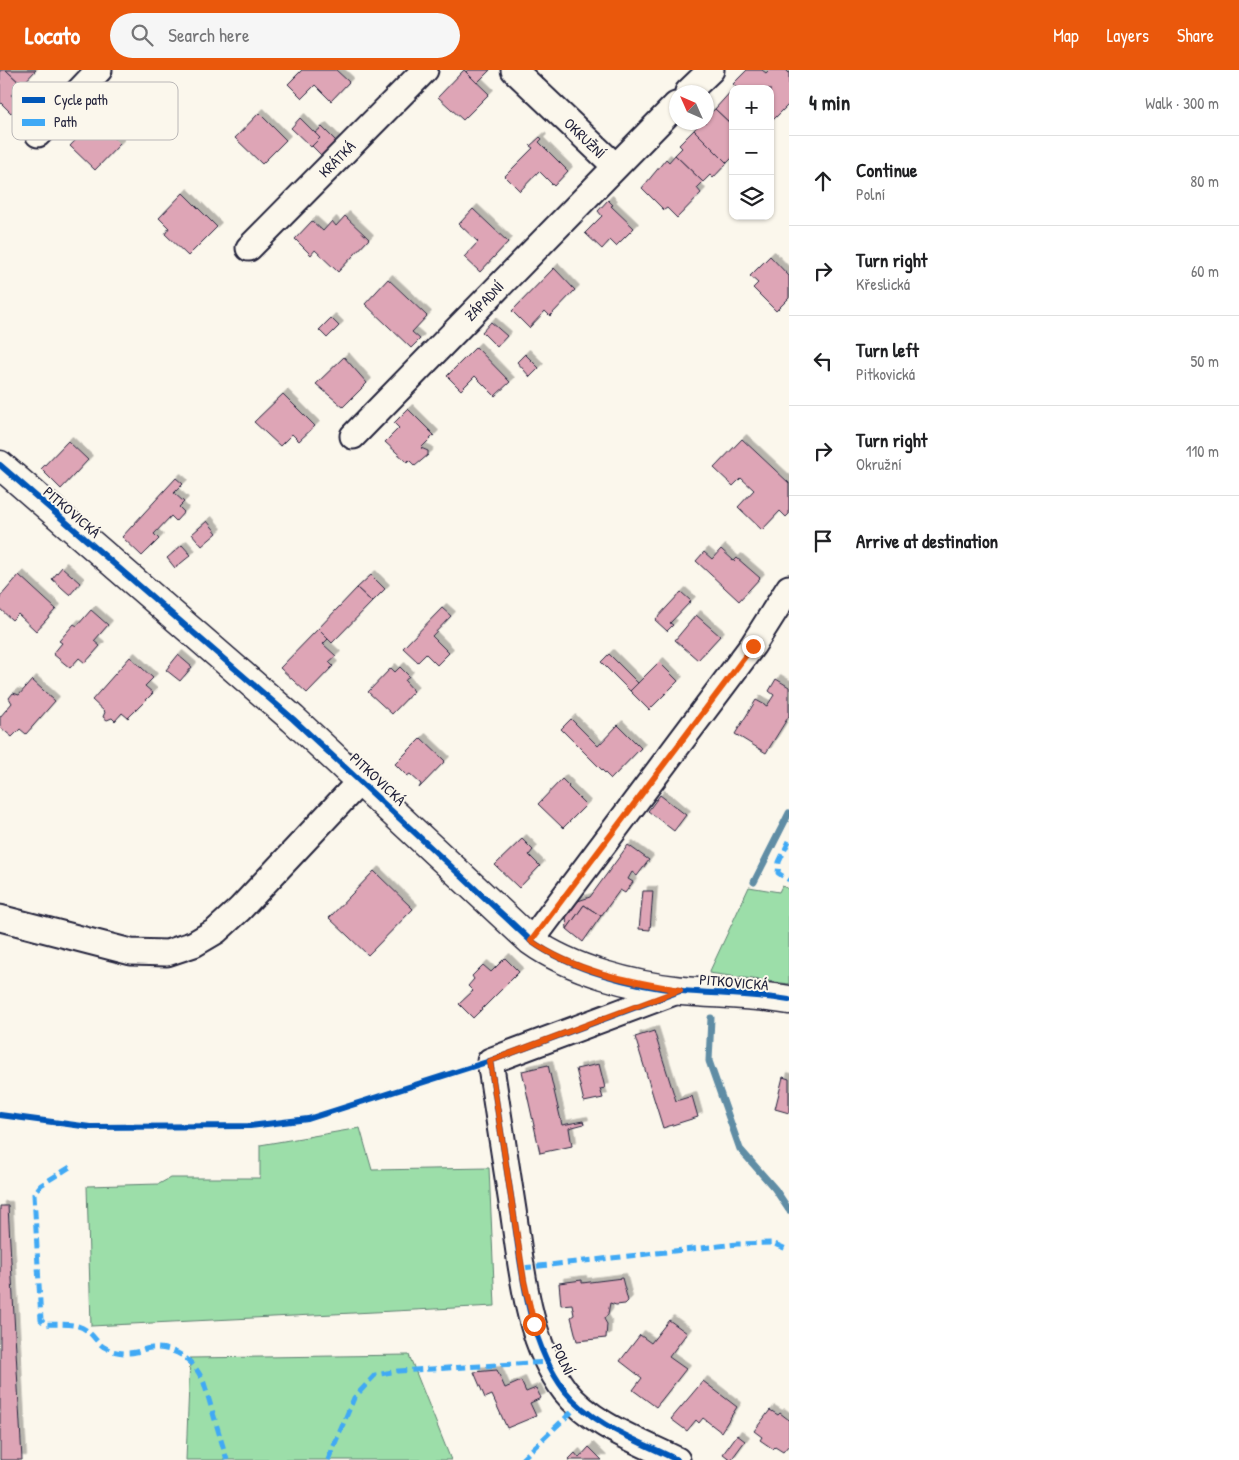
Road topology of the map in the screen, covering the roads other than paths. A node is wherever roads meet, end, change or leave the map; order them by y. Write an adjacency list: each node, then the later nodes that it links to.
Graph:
1 (99, 70): 5 (street)
2 (425, 70): 9 (street, KRÁTKÁ)
3 (514, 70): 8 (street, OKRUŽNÍ)
4 (711, 70): 6 (street)
5 (88, 82)
6 (695, 85)
7 (669, 111): 8 (street, OKRUŽNÍ)
8 (615, 166): 10 (street, ZÁPADNÍ)
9 (249, 248)
10 (353, 436)
11 (0, 464): 13 (street, PITKOVICKÁ)
12 (789, 588): 15 (street)
13 (361, 780): 14 (street); 15 (street, PITKOVICKÁ)
14 (0, 918)
15 (531, 941): 16 (street, PITKOVICKÁ)
16 (680, 990): 17 (street, PITKOVICKÁ); 18 (street, POLNÍ)
17 (789, 1000)
18 (677, 1460)

